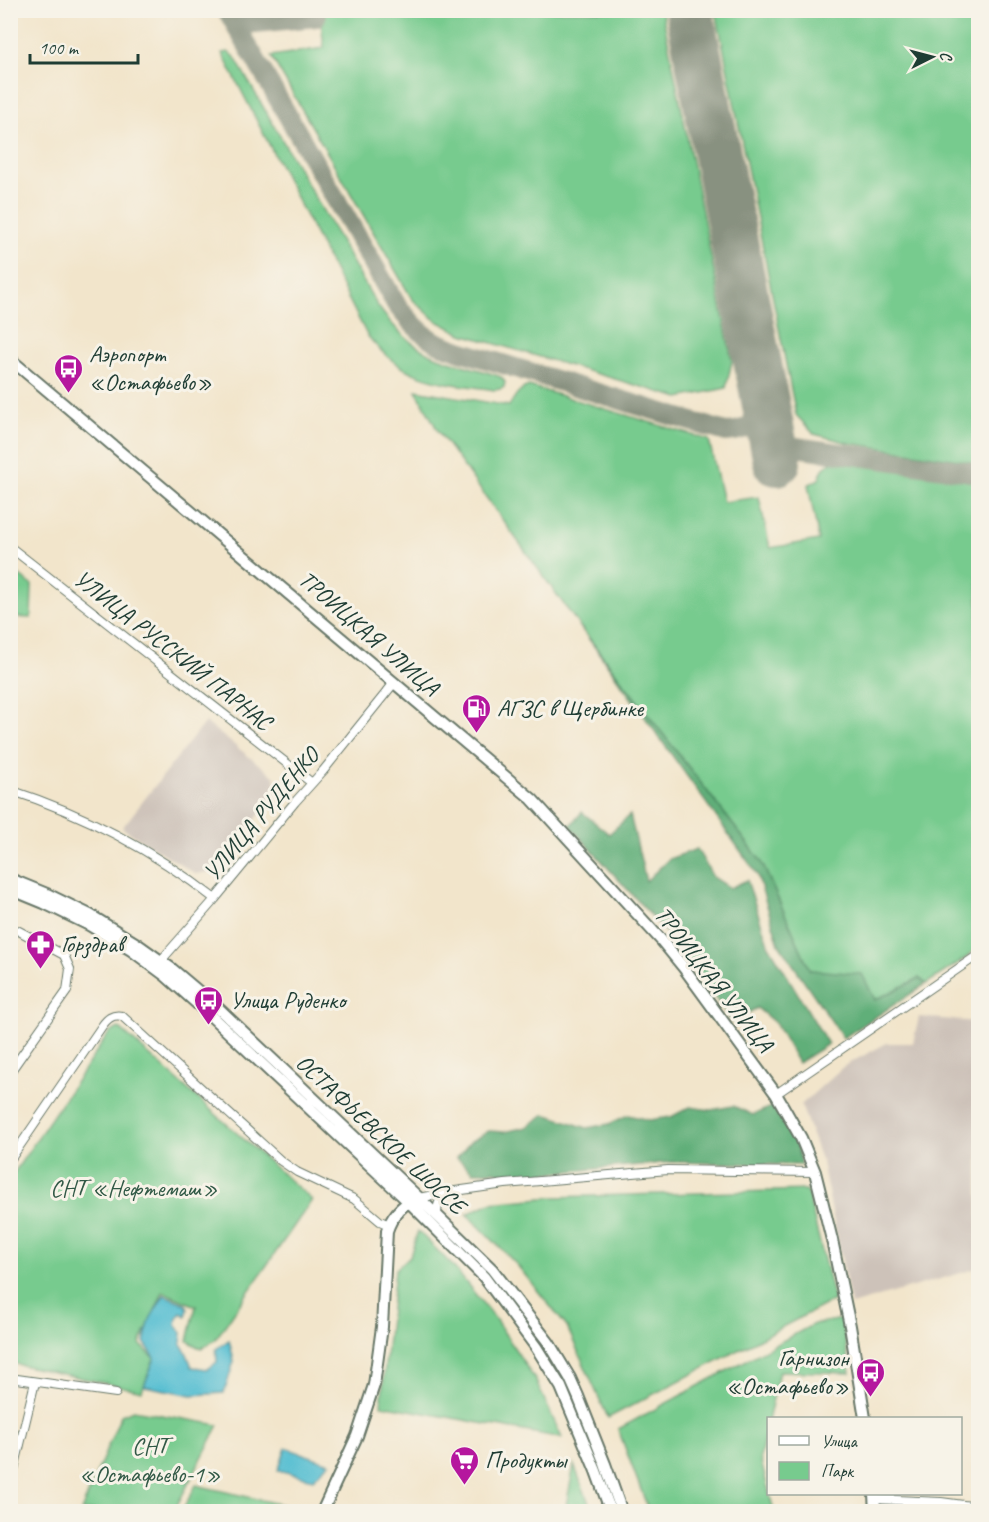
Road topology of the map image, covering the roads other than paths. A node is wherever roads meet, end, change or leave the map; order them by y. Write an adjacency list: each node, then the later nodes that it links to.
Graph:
1 (10, 359): 3 (street, ТРОИЦКАЯ УЛИЦА)
2 (10, 547): 4 (street, УЛИЦА РУССКИЙ ПАРНАС)
3 (394, 683): 4 (street, УЛИЦА РУДЕНКО); 13 (street, ТРОИЦКАЯ УЛИЦА)
4 (312, 783): 8 (street, УЛИЦА РУДЕНКО)
5 (10, 790): 8 (street)
6 (10, 879): 11 (street, ОСТАФЬЕВСКОЕ ШОССЕ)
7 (10, 889): 11 (street, ОСТАФЬЕВСКОЕ ШОССЕ)
8 (215, 899): 11 (street, УЛИЦА РУДЕНКО)
9 (10, 928): 12 (street)
10 (978, 955): 13 (street)
11 (158, 964): 17 (street, ОСТАФЬЕВСКОЕ ШОССЕ)
12 (10, 1072)
13 (776, 1094): 15 (street, ТРОИЦКАЯ УЛИЦА)
14 (10, 1160): 19 (street)
15 (815, 1172): 16 (street); 23 (street, ТРОИЦКАЯ УЛИЦА)
16 (448, 1192): 17 (street); 18 (street)
17 (414, 1200): 18 (street, ОСТАФЬЕВСКОЕ ШОССЕ); 19 (street); 28 (street, ОСТАФЬЕВСКОЕ ШОССЕ)
18 (438, 1215): 29 (street, ОСТАФЬЕВСКОЕ ШОССЕ)
19 (389, 1225): 27 (street)
20 (10, 1378): 21 (street)
21 (35, 1382): 22 (street); 24 (street)
22 (116, 1393)
23 (865, 1417)
24 (10, 1486)
25 (874, 1496): 26 (street); 30 (street)
26 (978, 1507)
27 (322, 1512)
28 (611, 1512)
29 (622, 1512)
30 (874, 1512)

